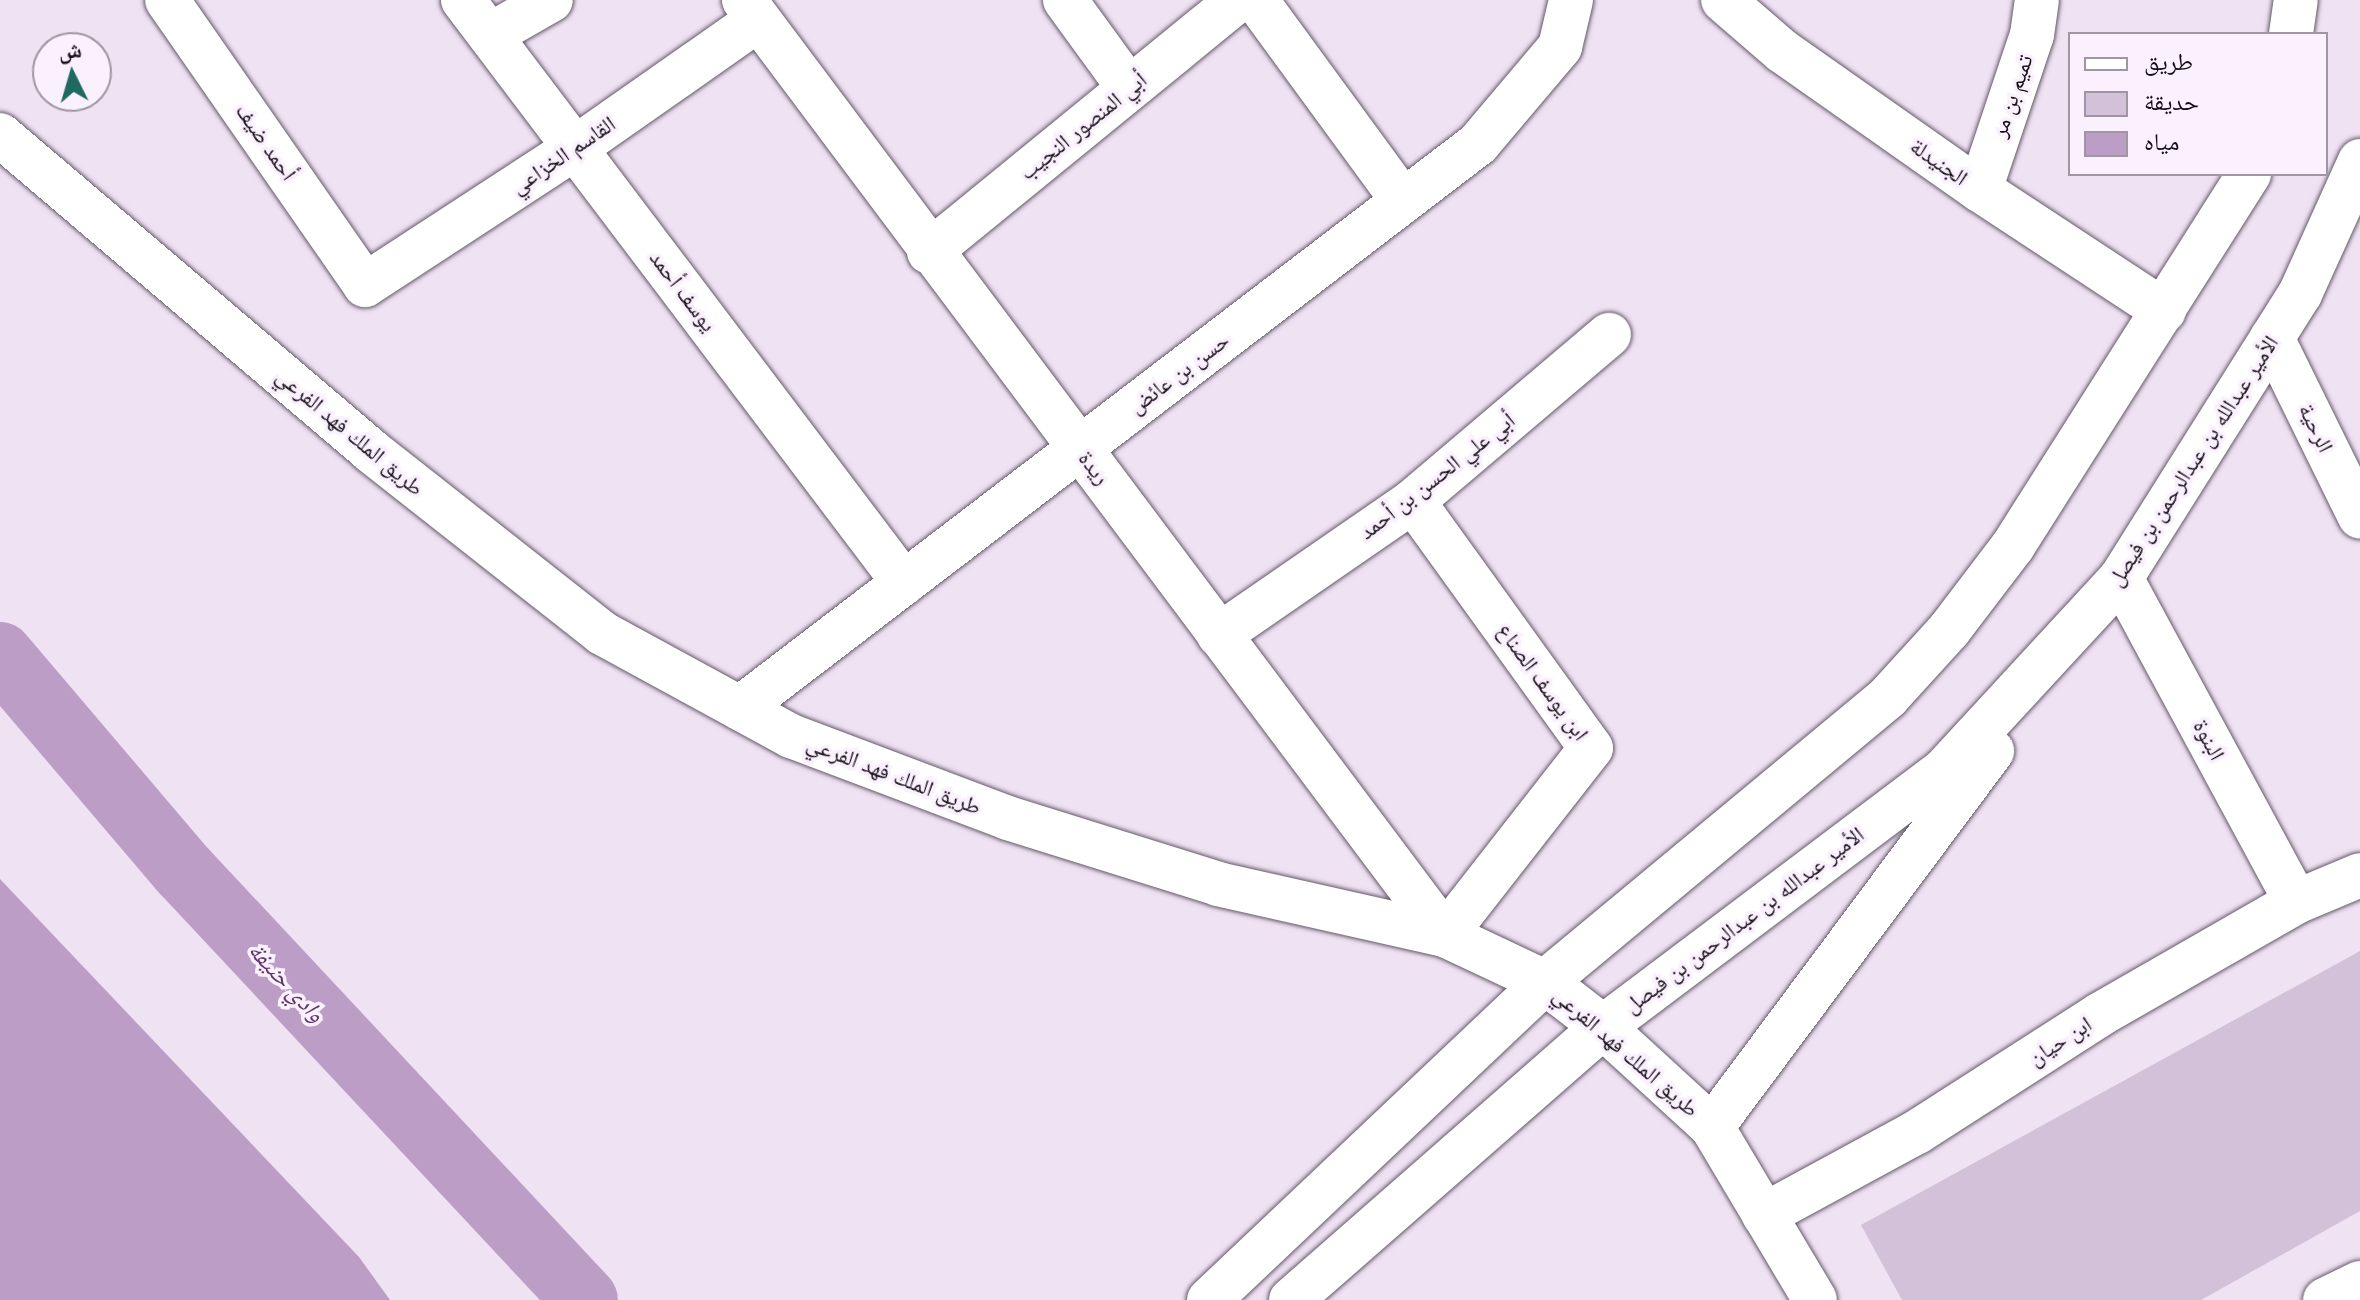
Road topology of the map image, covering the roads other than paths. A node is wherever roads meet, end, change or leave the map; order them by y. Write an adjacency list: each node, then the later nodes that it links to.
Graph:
1 (167, 0): 22 (main road, أحمد ضيف)
2 (463, 0): 13 (main road, يوسف أحمد)
3 (551, 0): 13 (main road)
4 (1065, 0): 14 (main road)
5 (1238, 0): 14 (main road, أبي المنصور النجيب)
6 (1256, 0): 20 (main road)
7 (1571, 0): 20 (main road, حسن بن عائض)
8 (1723, 0): 19 (main road, الجنيدلة)
9 (2037, 0): 19 (main road, تميم بن مر)
10 (2296, 0): 12 (main road)
11 (751, 10): 16 (main road, القاسم الخزاعي); 21 (main road, ريدة)
12 (2291, 32)
13 (490, 35): 16 (main road, يوسف أحمد)
14 (1129, 88): 21 (main road, أبي المنصور النجيب)
15 (0, 135): 34 (main road, طريق الملك فهد الفرعي)
16 (575, 148): 22 (main road, القاسم الخزاعي); 32 (main road, يوسف أحمد)
17 (2359, 168): 25 (main road, الأمير عبدالله بن عبدالرحمن بن فيصل)
18 (2248, 176): 23 (main road)
19 (1980, 190): 23 (main road, الجنيدلة)
20 (1403, 201): 28 (main road, حسن بن عائض)
21 (929, 252): 28 (main road, ريدة)
22 (365, 285)
23 (2164, 311): 38 (main road)
24 (1609, 335): 29 (main road, أبي علي الحسن بن أحمد)
25 (2272, 338): 26 (main road, الرحية); 31 (main road, الأمير عبدالله بن عبدالرحمن بن فيصل)
26 (2317, 430): 27 (main road); 30 (main road, الرحية)
27 (2360, 441)
28 (1080, 448): 32 (main road, حسن بن عائض); 33 (main road, ريدة)
29 (1413, 501): 33 (main road, أبي علي الحسن بن أحمد); 37 (main road, ابن يوسف الصناع)
30 (2360, 517)
31 (2121, 578): 36 (main road, البنوة); 39 (main road, الأمير عبدالله بن عبدالرحمن بن فيصل); 40 (main road)
32 (904, 583): 34 (main road, حسن بن عائض)
33 (1219, 635): 37 (main road, ريدة)
34 (740, 708): 37 (main road, طريق الملك فهد الفرعي)
35 (2360, 875): 36 (main road, ابن حيان)
36 (2296, 902): 41 (main road, ابن حيان)
37 (1445, 935): 38 (main road, طريق الملك فهد الفرعي)
38 (1545, 982): 39 (main road, طريق الملك فهد الفرعي); 43 (main road)
39 (1603, 1027): 40 (main road, طريق الملك فهد الفرعي); 44 (main road, الأمير عبدالله بن عبدالرحمن بن فيصل)
40 (1712, 1127): 41 (main road, طريق الملك فهد الفرعي)
41 (1764, 1215): 45 (main road, طريق الملك فهد الفرعي)
42 (2360, 1283): 46 (main road)
43 (1209, 1300)
44 (1291, 1300)
45 (1815, 1300)
46 (2325, 1300)

